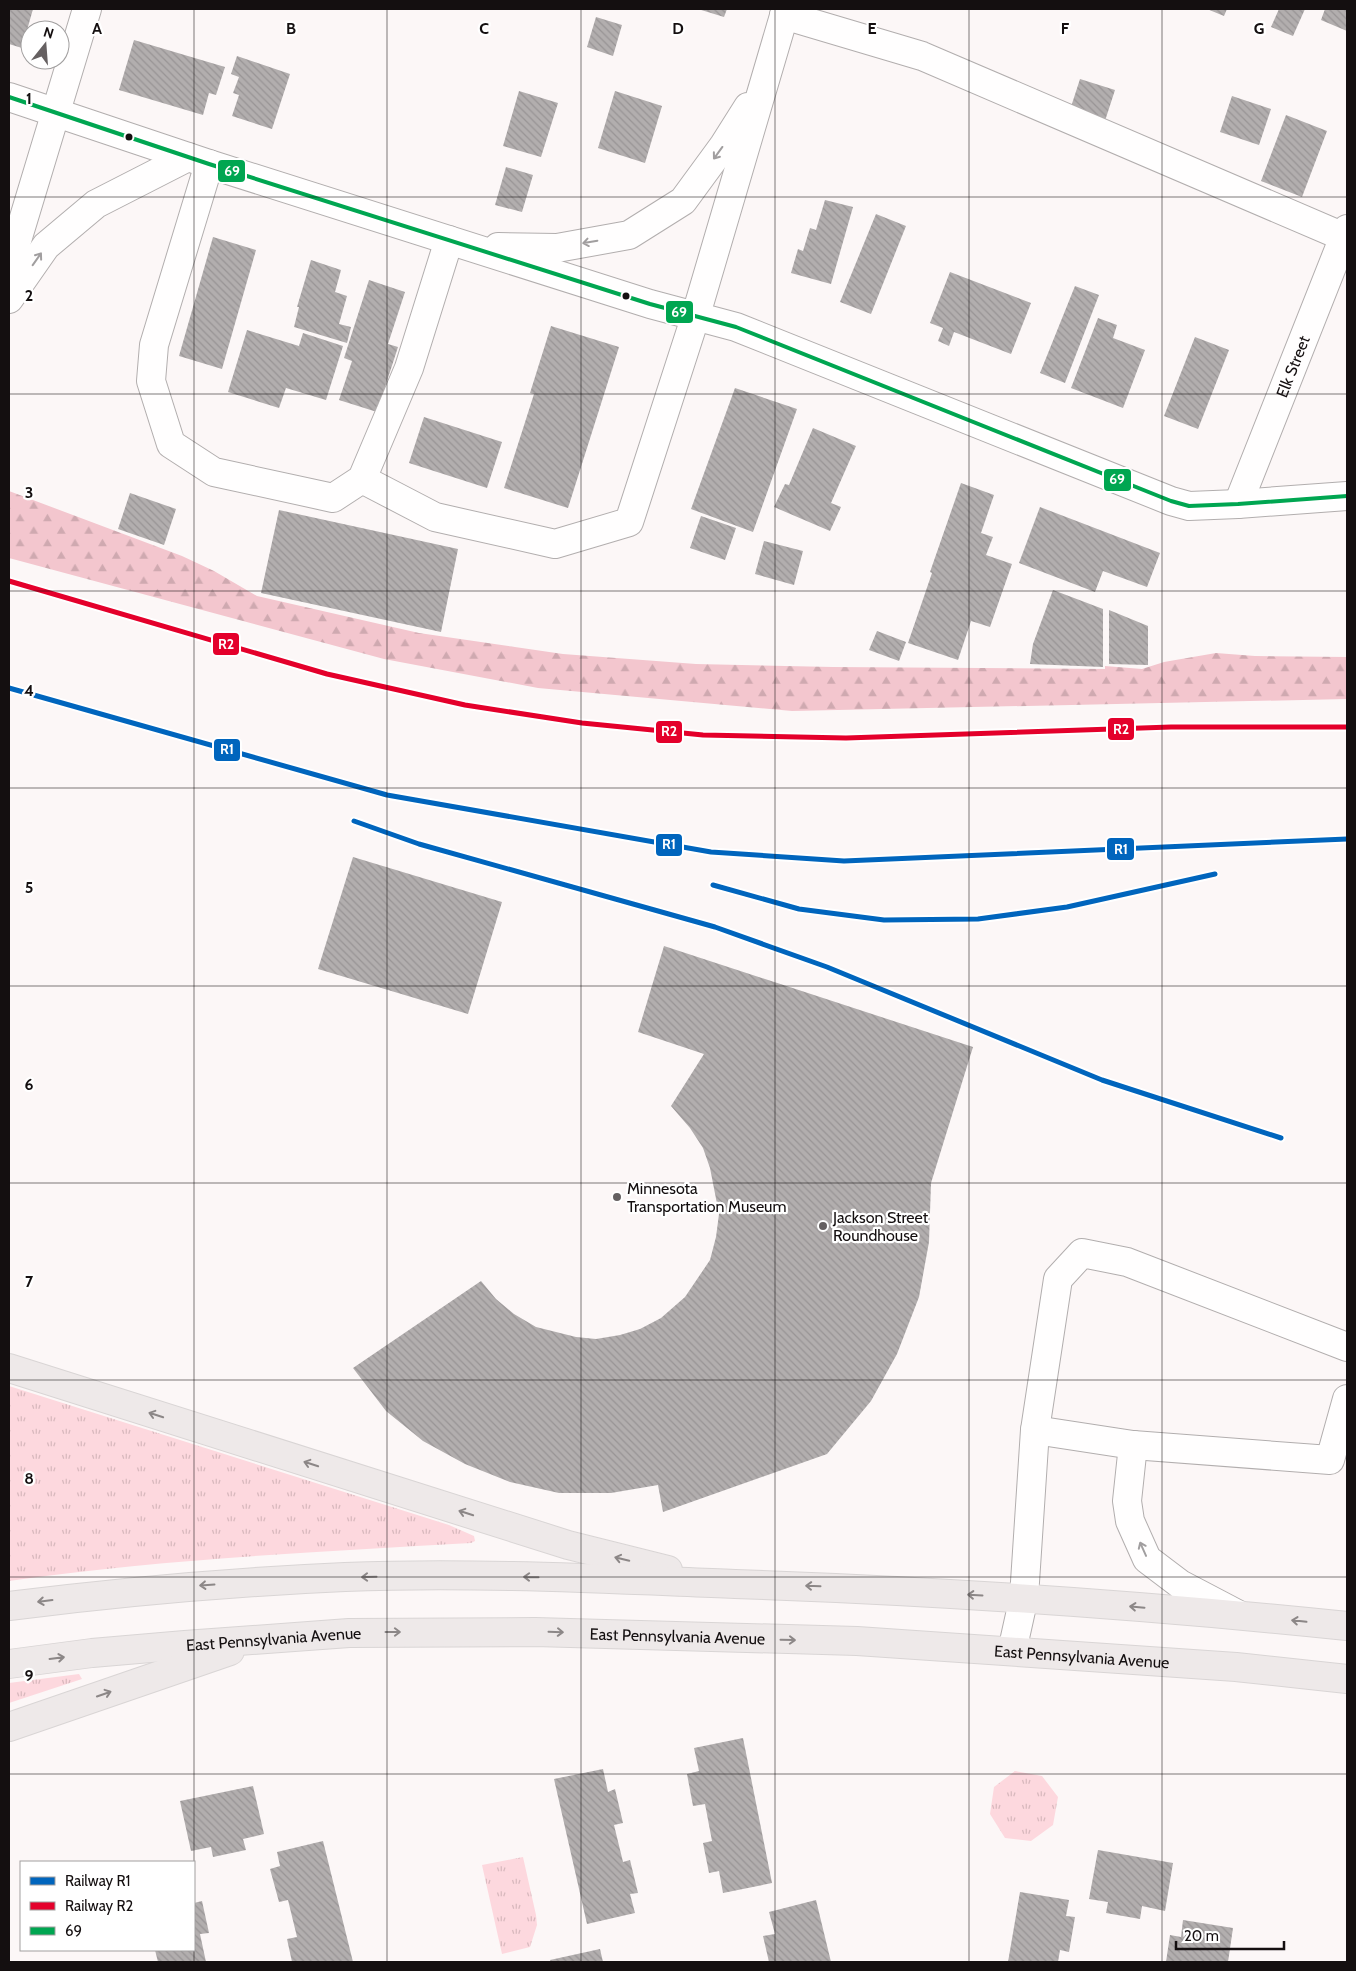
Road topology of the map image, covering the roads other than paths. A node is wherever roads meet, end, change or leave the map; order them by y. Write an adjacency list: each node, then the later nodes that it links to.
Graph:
1 (87, 9): 5 (street)
2 (785, 12): 3 (street); 7 (street)
3 (763, 83): 8 (street, one-way to 8); 11 (street)
4 (9, 97): 5 (street)
5 (56, 112): 6 (street); 9 (street)
6 (198, 161): 8 (street); 10 (street, one-way to 6); 12 (street)
7 (1346, 233): 14 (street, Elk Street)
8 (459, 243): 11 (street); 12 (street)
9 (9, 267)
10 (9, 299)
11 (695, 318): 12 (street); 14 (street)
12 (362, 479)
13 (1347, 496): 14 (street)
14 (1238, 504)
15 (1347, 1347): 18 (street)
16 (9, 1368): 20 (main road, one-way to 16)
17 (1347, 1399): 19 (street)
18 (1035, 1430): 19 (street); 21 (street)
19 (1133, 1445): 23 (street, one-way to 19)
20 (720, 1583): 21 (main road, one-way to 20); 22 (main road, one-way to 22)
21 (1024, 1597): 23 (main road, one-way to 21); 26 (street)
22 (9, 1606)
23 (1239, 1615): 24 (main road, one-way to 23)
24 (1347, 1626)
25 (264, 1639): 26 (main road, East Pennsylvania Avenue, one-way to 26); 27 (main road, East Pennsylvania Avenue, one-way to 25); 29 (main road, one-way to 25)
26 (1012, 1651): 28 (main road, East Pennsylvania Avenue)
27 (9, 1664)
28 (1347, 1679)
29 (9, 1727)

